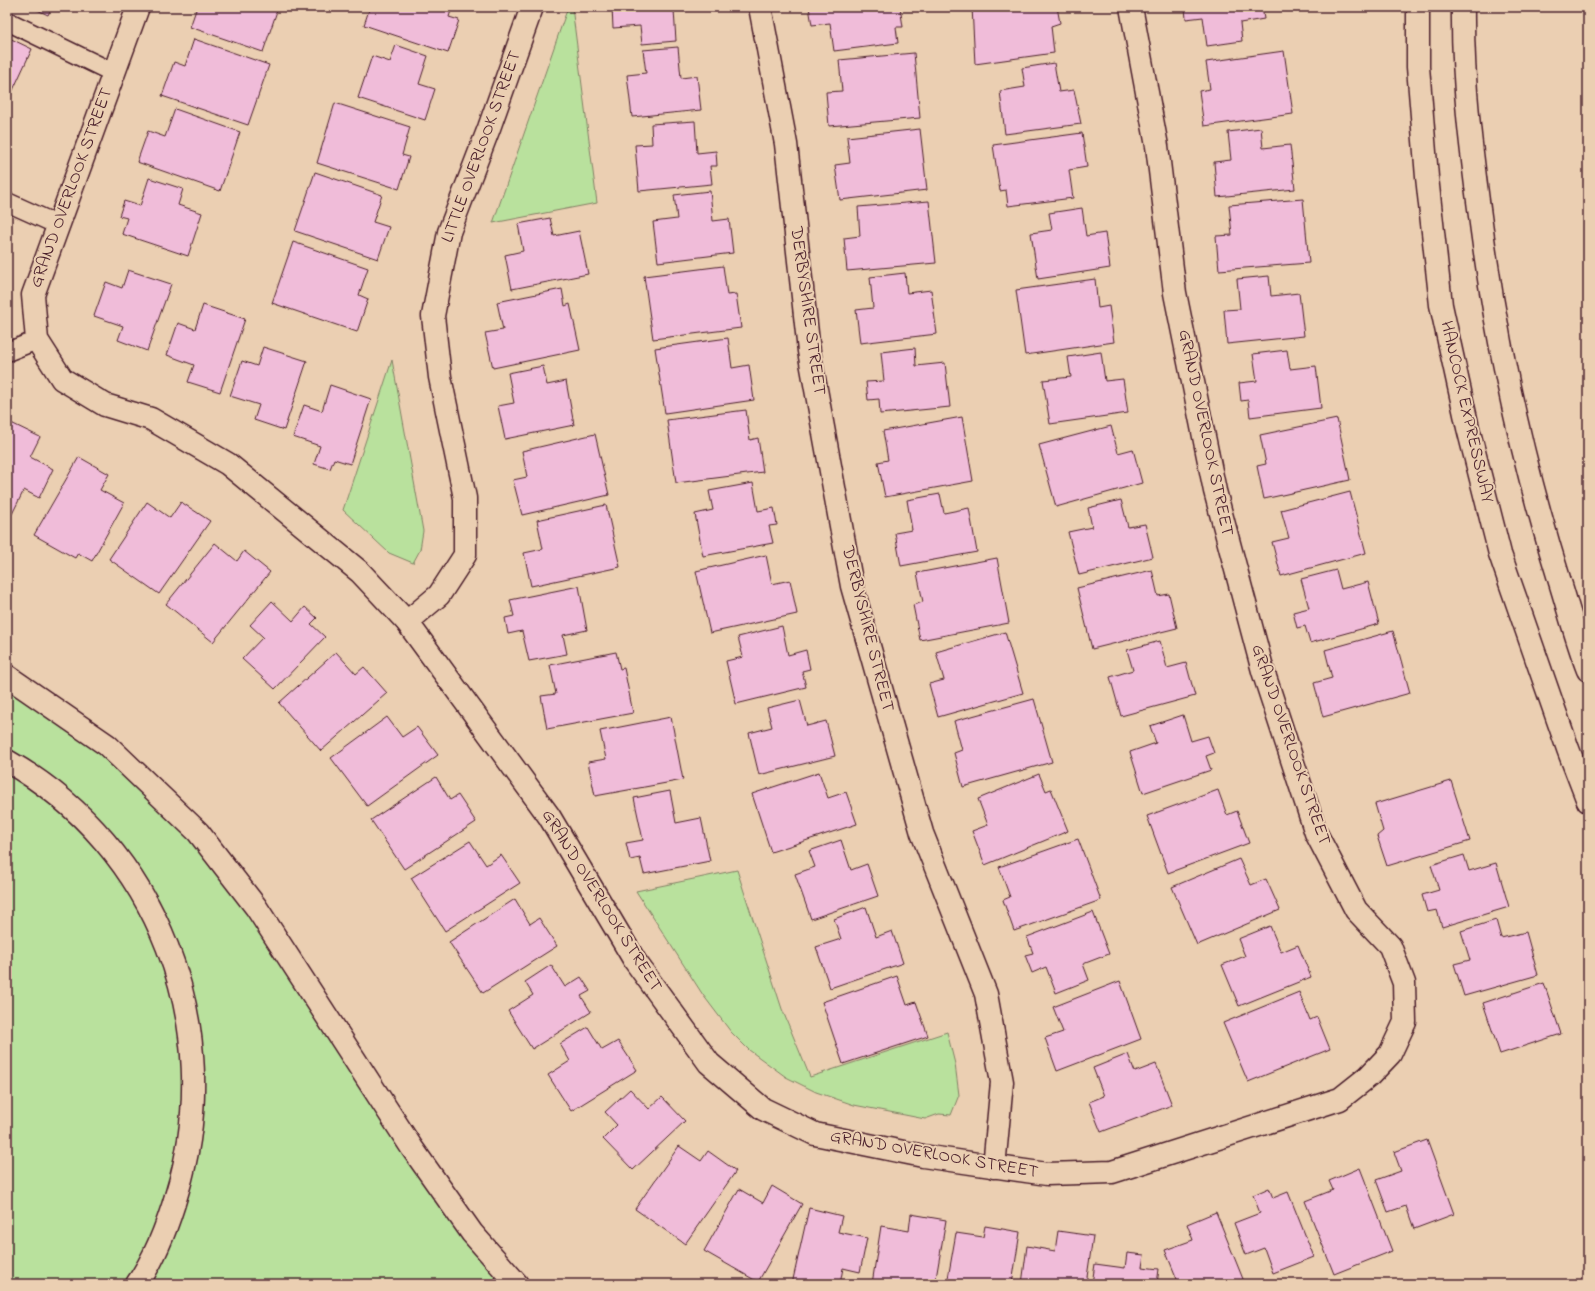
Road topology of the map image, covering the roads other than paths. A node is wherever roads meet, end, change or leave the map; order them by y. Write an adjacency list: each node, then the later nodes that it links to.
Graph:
1 (138, 7): 8 (main road, GRAND OVERLOOK STREET)
2 (532, 7): 13 (main road, LITTLE OVERLOOK STREET)
3 (760, 7): 18 (main road, DERBYSHIRE STREET)
4 (1131, 7): 18 (main road, GRAND OVERLOOK STREET)
5 (1418, 7): 17 (main road, HANCOCK EXPRESSWAY)
6 (1463, 7): 14 (main road)
7 (7, 21): 8 (lane)
8 (114, 74): 10 (main road, GRAND OVERLOOK STREET)
9 (7, 202): 10 (lane)
10 (58, 225): 11 (main road, GRAND OVERLOOK STREET)
11 (36, 340): 12 (lane); 13 (main road, GRAND OVERLOOK STREET)
12 (7, 352)
13 (407, 622): 18 (main road, GRAND OVERLOOK STREET)
14 (1588, 670)
15 (7, 676): 20 (main road)
16 (7, 761): 19 (main road)
17 (1588, 801)
18 (994, 1167)
19 (137, 1284)
20 (517, 1284)

